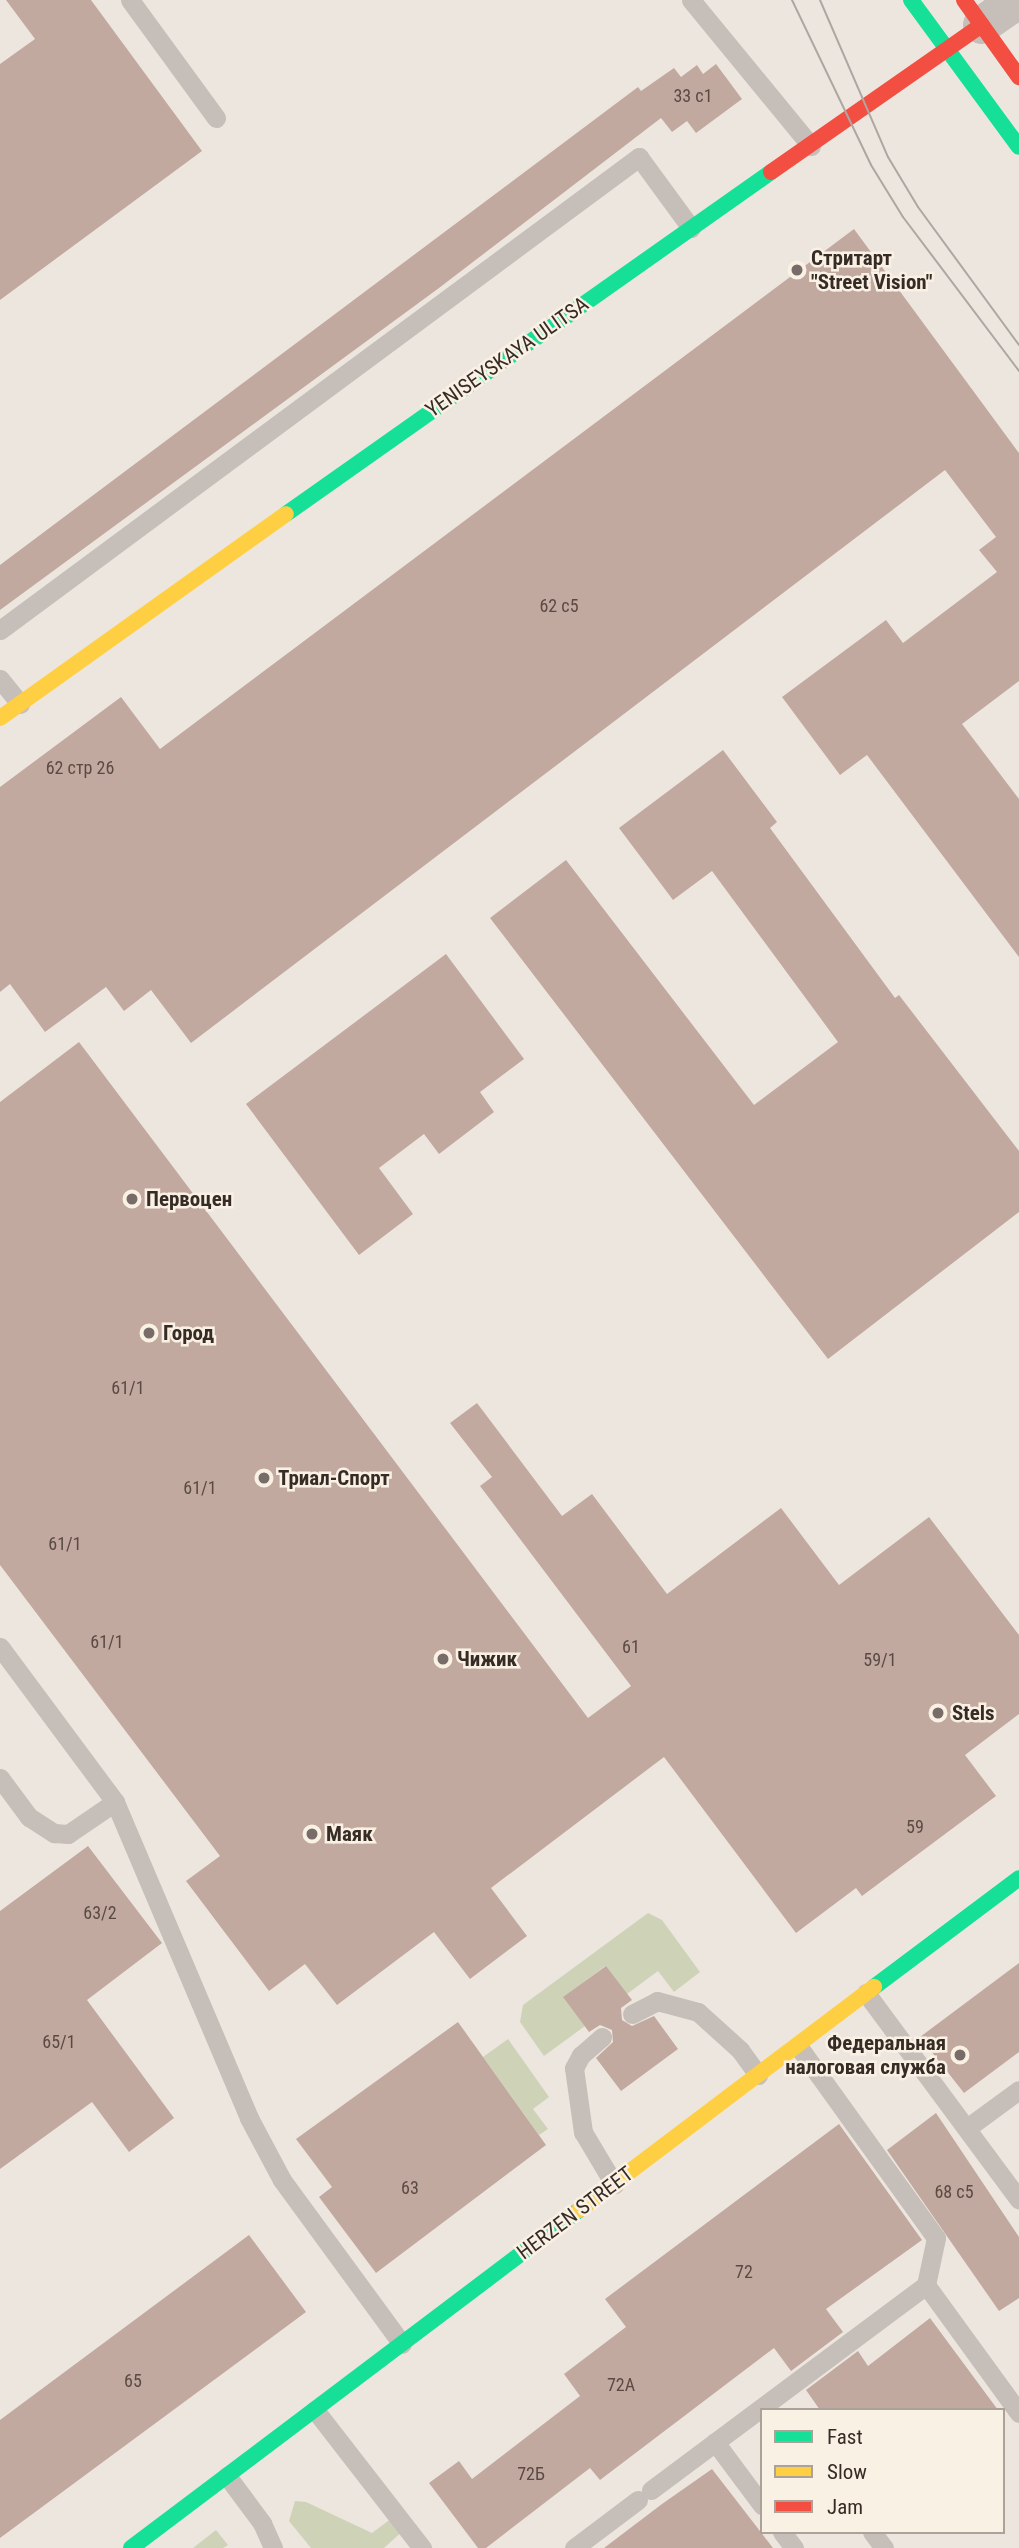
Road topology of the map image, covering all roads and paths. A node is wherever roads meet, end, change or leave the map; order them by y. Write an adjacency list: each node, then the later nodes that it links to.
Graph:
1 (130, 0): 8 (lane)
2 (691, 0): 9 (lane)
3 (911, 0): 6 (street)
4 (1018, 0): 5 (street, YENISEYSKAYA ULITSA)
5 (973, 12): 6 (street, YENISEYSKAYA ULITSA); 7 (street)
6 (947, 50): 9 (street, YENISEYSKAYA ULITSA); 10 (street)
7 (1019, 77)
8 (216, 118)
9 (811, 146): 11 (street, YENISEYSKAYA ULITSA)
10 (1019, 147)
11 (691, 228): 12 (lane); 14 (street, YENISEYSKAYA ULITSA)
12 (0, 630)
13 (0, 679): 14 (lane)
14 (20, 704): 15 (street, YENISEYSKAYA ULITSA)
15 (0, 718)
16 (0, 1647): 18 (lane)
17 (0, 1778): 18 (lane)
18 (115, 1802): 30 (lane)
19 (1019, 1878): 20 (street, HERZEN STREET)
20 (866, 1993): 23 (street, HERZEN STREET); 26 (lane)
21 (632, 2014): 24 (lane)
22 (602, 2037): 27 (lane)
23 (798, 2046): 24 (street, HERZEN STREET); 29 (lane)
24 (758, 2075): 27 (street, HERZEN STREET)
25 (1019, 2090): 26 (lane)
26 (967, 2128): 28 (lane)
27 (614, 2184): 30 (street, HERZEN STREET)
28 (1019, 2199)
29 (926, 2284): 31 (lane); 33 (lane)
30 (402, 2344): 32 (street, HERZEN STREET)
31 (776, 2405)
32 (315, 2410): 36 (street, HERZEN STREET); 40 (lane)
33 (1019, 2413)
34 (760, 2415): 35 (lane)
35 (715, 2442): 37 (lane); 41 (lane)
36 (227, 2476): 38 (street, HERZEN STREET); 39 (lane)
37 (760, 2502)
38 (131, 2548)
39 (273, 2548)
40 (422, 2548)
41 (574, 2548)

